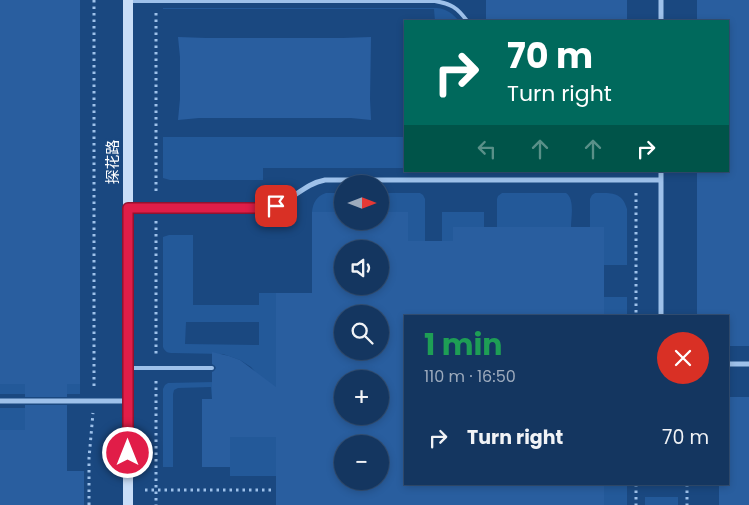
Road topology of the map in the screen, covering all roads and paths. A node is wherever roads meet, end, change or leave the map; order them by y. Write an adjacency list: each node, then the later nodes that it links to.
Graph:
1 (94, 0): 20 (path)
2 (128, 0): 4 (lane); 10 (street, 探花路)
3 (661, 0): 6 (street)
4 (156, 1): 5 (lane); 11 (path)
5 (465, 20)
6 (661, 20)
7 (661, 172): 9 (street)
8 (636, 180): 9 (street); 11 (street); 12 (path)
9 (661, 180): 13 (street)
10 (128, 208): 11 (street); 16 (street, 探花路)
11 (156, 208): 17 (path)
12 (636, 315)
13 (661, 315)
14 (729, 364): 15 (street)
15 (749, 364)
16 (128, 368): 17 (lane); 21 (street, 探花路)
17 (156, 368): 18 (lane); 25 (path)
18 (212, 368)
19 (0, 401): 20 (street)
20 (94, 401): 21 (street); 27 (path)
21 (128, 401): 24 (street, 探花路)
22 (636, 485): 30 (path)
23 (688, 485): 31 (path)
24 (128, 490): 25 (path); 28 (street, 探花路)
25 (156, 490): 26 (path); 29 (path)
26 (274, 490)
27 (89, 505)
28 (128, 505)
29 (156, 505)
30 (636, 505)
31 (688, 505)

